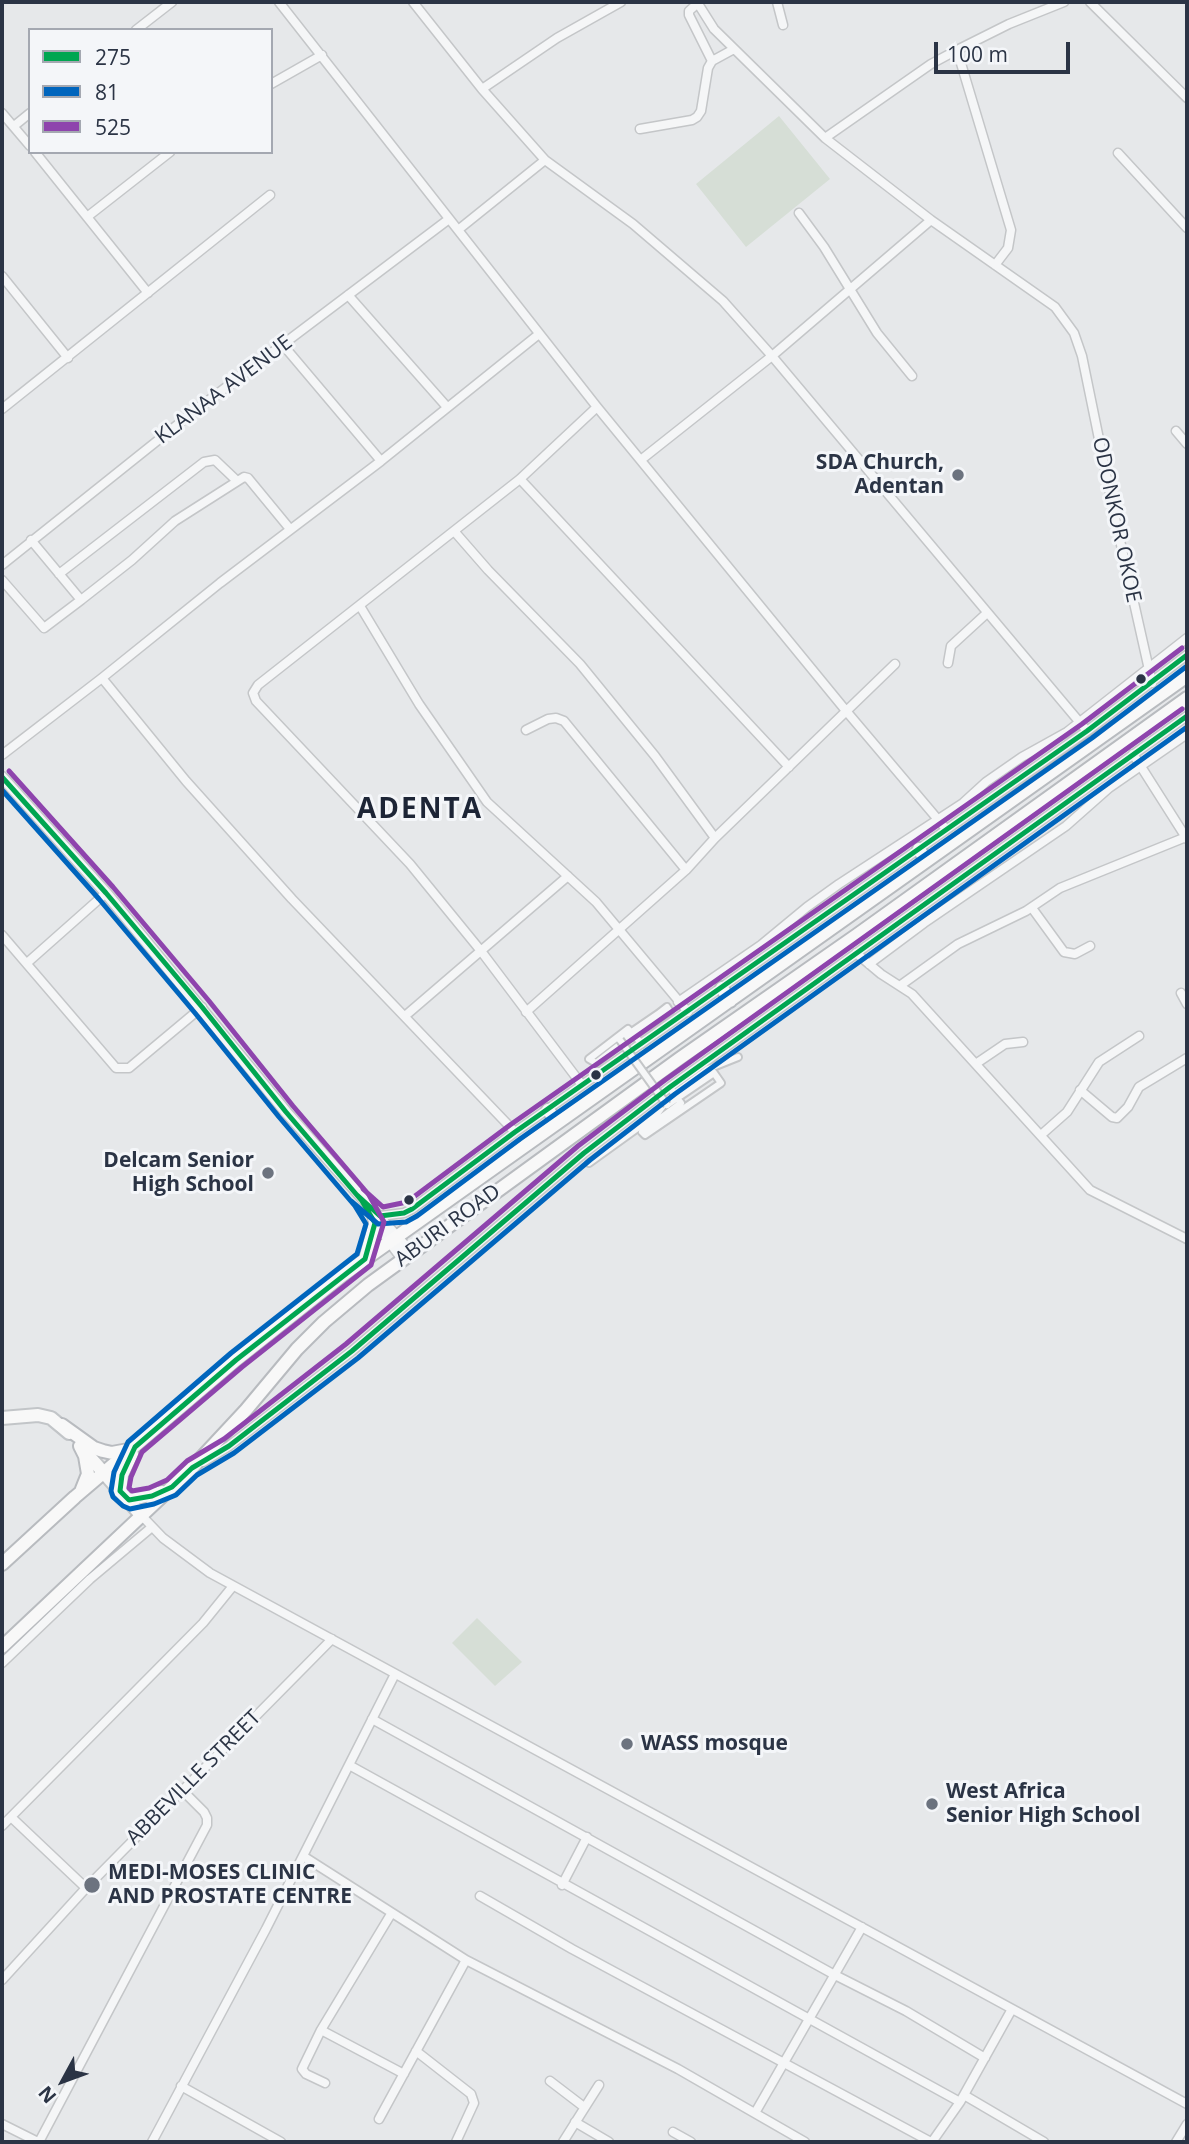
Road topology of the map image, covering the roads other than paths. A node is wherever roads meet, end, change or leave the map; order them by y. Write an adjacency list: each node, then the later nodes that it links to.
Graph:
1 (172, 2): 10 (street)
2 (279, 2): 13 (street)
3 (621, 2): 16 (street)
4 (697, 2): 11 (street, ODONKOR OKOE); 14 (street)
5 (777, 2): 9 (street)
6 (1064, 2): 12 (street)
7 (1090, 2): 17 (street)
8 (417, 3): 16 (street)
9 (783, 25)
10 (139, 28)
11 (734, 49): 14 (street); 22 (street, ODONKOR OKOE)
12 (957, 50): 22 (street); 35 (street)
13 (322, 55): 15 (street); 31 (street)
14 (712, 61): 21 (street)
15 (273, 83)
16 (482, 89): 27 (street)
17 (1187, 98)
18 (2, 113): 20 (street)
19 (28, 115): 20 (street)
20 (14, 126): 23 (street)
21 (640, 129)
22 (825, 138): 32 (street, ODONKOR OKOE)
23 (28, 144)
24 (1118, 153): 33 (street)
25 (37, 154): 30 (street)
26 (167, 154): 30 (street)
27 (545, 160): 34 (street); 42 (street)
28 (270, 195): 38 (street)
29 (799, 213): 37 (street)
30 (87, 217): 38 (street)
31 (449, 219): 34 (street); 39 (street, KLANAA AVENUE)
32 (931, 220): 35 (street, ODONKOR OKOE); 37 (street)
33 (1187, 228)
34 (458, 230): 40 (street)
35 (995, 265): 67 (street, ODONKOR OKOE)
36 (2, 276): 43 (street)
37 (850, 291): 42 (street); 44 (street)
38 (148, 293): 43 (street)
39 (348, 295): 41 (street, KLANAA AVENUE); 45 (street)
40 (538, 334): 45 (street); 46 (street)
41 (283, 345): 51 (street); 56 (street, KLANAA AVENUE)
42 (772, 356): 50 (street); 62 (street)
43 (68, 358): 47 (street)
44 (912, 376)
45 (447, 407): 51 (street)
46 (597, 407): 50 (street); 52 (street)
47 (2, 409)
48 (1176, 431): 49 (street)
49 (1187, 444)
50 (642, 459): 72 (street)
51 (381, 461): 54 (street)
52 (520, 479): 55 (street); 81 (street)
53 (236, 480): 54 (street); 58 (street); 60 (street)
54 (290, 529): 69 (street)
55 (454, 531): 61 (street); 85 (street)
56 (31, 540): 57 (street, KLANAA AVENUE); 58 (street)
57 (2, 565)
58 (59, 574): 60 (street)
59 (2, 580): 60 (street)
60 (81, 600)
61 (360, 606): 90 (street); 96 (street)
62 (988, 613): 65 (street); 74 (street)
63 (1187, 638): 67 (street)
64 (1187, 655): 70 (street)
65 (948, 663)
66 (895, 664): 72 (street)
67 (1149, 670): 70 (street, ODONKOR OKOE); 74 (street)
68 (1187, 676): 88 (main road)
69 (102, 678): 79 (street); 111 (street)
70 (1152, 683): 76 (street)
71 (1187, 698): 97 (main road, ABURI ROAD)
72 (847, 712): 81 (street); 83 (street)
73 (1187, 716): 78 (street)
74 (1080, 722): 76 (street); 83 (street)
75 (526, 730): 89 (street)
76 (1087, 730): 84 (street)
77 (1187, 734): 80 (street)
78 (1133, 754): 80 (street); 98 (street)
79 (2, 755)
80 (1141, 765): 86 (street); 100 (street)
81 (789, 768): 85 (street)
82 (2, 777): 91 (street)
83 (938, 820): 84 (street); 106 (street)
84 (946, 829): 87 (street)
85 (715, 838): 89 (street)
86 (1187, 838): 92 (street)
87 (919, 849): 88 (main road); 103 (street)
88 (926, 861): 105 (main road)
89 (686, 870): 93 (street)
90 (568, 876): 93 (street); 96 (street)
91 (106, 893): 99 (street); 108 (street)
92 (1032, 908): 95 (street); 102 (street)
93 (619, 930): 106 (street); 109 (street)
94 (2, 935): 99 (street)
95 (1090, 946)
96 (481, 951): 109 (street); 111 (street)
97 (832, 953): 101 (main road); 129 (main road, ABURI ROAD)
98 (856, 953): 100 (street); 101 (street)
99 (27, 963): 108 (street)
100 (869, 964): 102 (street)
101 (839, 965): 119 (street)
102 (901, 985): 117 (street)
103 (722, 988): 105 (main road); 110 (street)
104 (1181, 993): 107 (street)
105 (730, 1001): 122 (main road)
106 (678, 1002): 110 (street)
107 (1187, 1004)
108 (202, 1007): 126 (street)
109 (526, 1012): 118 (street)
110 (688, 1012): 114 (street)
111 (405, 1016): 123 (street)
112 (1139, 1036): 120 (street)
113 (1023, 1042): 117 (street)
114 (642, 1044): 118 (street); 119 (street, bridge)
115 (738, 1057): 119 (street)
116 (1187, 1058): 120 (street)
117 (977, 1063): 124 (street)
118 (582, 1085): 121 (street)
119 (672, 1090): 125 (street); 135 (street)
120 (1080, 1090): 124 (street)
121 (548, 1110): 122 (main road); 123 (street)
122 (557, 1122): 127 (main road)
123 (515, 1132): 126 (street)
124 (1041, 1135): 128 (street)
125 (589, 1163)
126 (377, 1220): 127 (street); 130 (main road)
127 (393, 1239): 129 (street); 130 (main road)
128 (1187, 1239)
129 (407, 1256): 135 (main road, ABURI ROAD)
130 (365, 1259): 134 (main road)
131 (2, 1418): 132 (main road)
132 (62, 1425): 133 (main road); 134 (main road)
133 (80, 1446): 136 (main road); 139 (main road)
134 (135, 1447): 136 (main road); 138 (main road)
135 (192, 1468): 137 (main road, ABURI ROAD)
136 (104, 1473): 138 (main road); 139 (main road)
137 (172, 1487): 138 (main road); 140 (main road, ABURI ROAD)
138 (124, 1495): 140 (main road)
139 (75, 1497): 142 (main road)
140 (141, 1516): 141 (street); 145 (main road, ABURI ROAD)
141 (152, 1527): 143 (street); 146 (street)
142 (2, 1564)
143 (233, 1586): 144 (street); 151 (street)
144 (332, 1639): 147 (street); 150 (street, ABBEVILLE STREET)
145 (2, 1647)
146 (2, 1663)
147 (395, 1674): 148 (street); 159 (street)
148 (372, 1719): 149 (street); 153 (street)
149 (349, 1765): 154 (street); 155 (street)
150 (182, 1790): 156 (street, ABBEVILLE STREET); 183 (street)
151 (11, 1817): 152 (street); 156 (street)
152 (2, 1826)
153 (587, 1837): 155 (street); 161 (street)
154 (303, 1856): 158 (street); 173 (street)
155 (562, 1885): 164 (street)
156 (86, 1888): 162 (street, ABBEVILLE STREET)
157 (480, 1896): 168 (street)
158 (391, 1913): 160 (street); 165 (street)
159 (862, 1927): 161 (street); 163 (street)
160 (466, 1960): 166 (street); 177 (street)
161 (833, 1974): 164 (street); 167 (street)
162 (2, 1980)
163 (1012, 2009): 167 (street); 175 (street)
164 (809, 2019): 168 (street); 174 (street)
165 (321, 2030): 169 (street); 171 (street)
166 (416, 2051): 169 (street); 186 (street)
167 (985, 2058): 174 (street)
168 (783, 2063): 177 (street); 191 (street)
169 (404, 2074): 178 (street)
170 (550, 2081): 176 (street)
171 (325, 2083)
172 (599, 2085): 176 (street)
173 (181, 2086): 184 (street); 185 (street)
174 (962, 2099): 191 (street); 192 (street)
175 (1187, 2104)
176 (584, 2107): 179 (street)
177 (754, 2113): 190 (street)
178 (379, 2119)
179 (575, 2122): 187 (street); 188 (street)
180 (2, 2123): 183 (street)
181 (1187, 2124): 193 (street)
182 (673, 2132): 189 (street)
183 (38, 2142)
184 (152, 2142)
185 (281, 2142)
186 (457, 2142)
187 (562, 2142)
188 (609, 2142)
189 (691, 2142)
190 (805, 2142)
191 (931, 2142)
192 (1044, 2142)
193 (1176, 2142)

